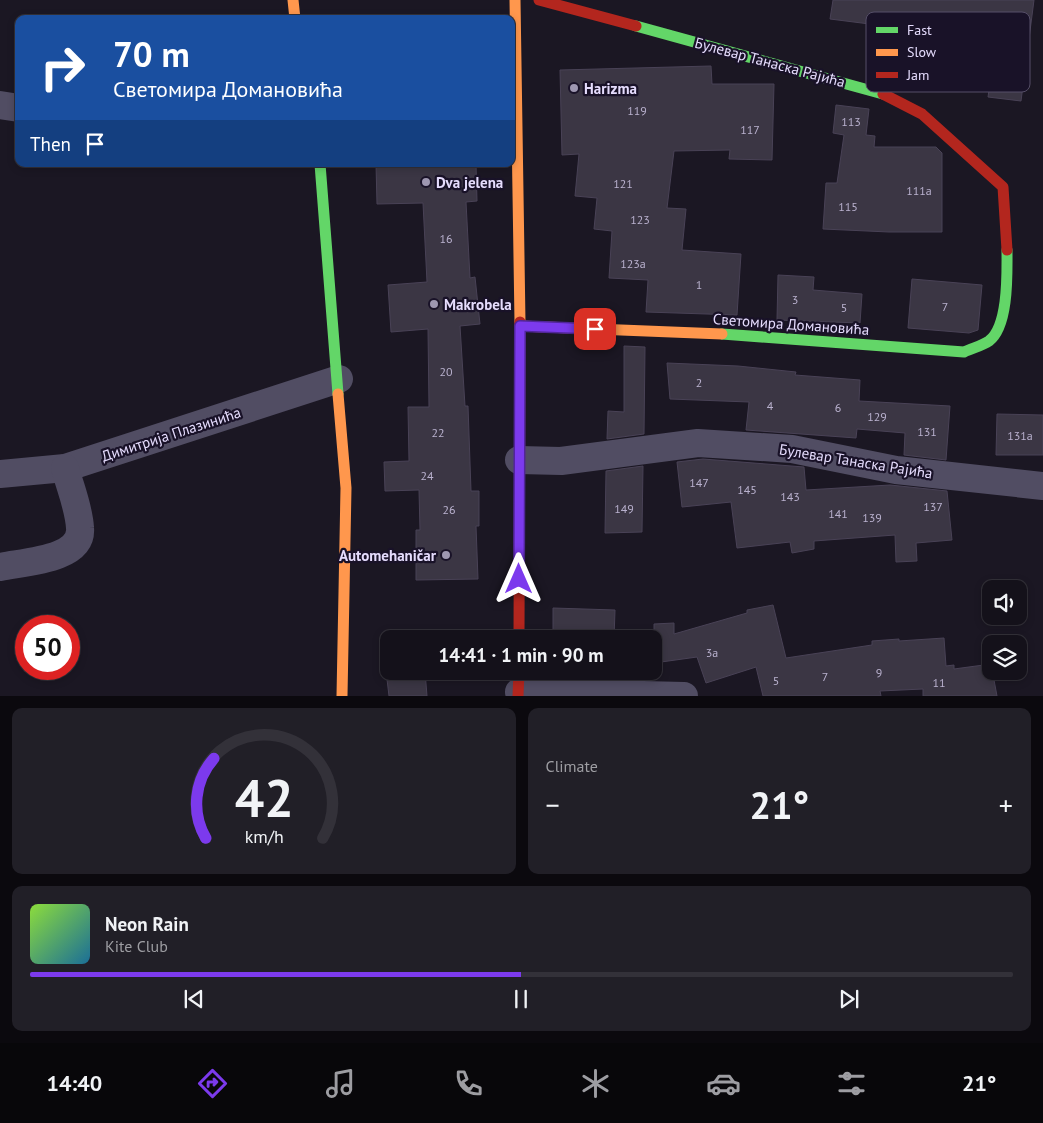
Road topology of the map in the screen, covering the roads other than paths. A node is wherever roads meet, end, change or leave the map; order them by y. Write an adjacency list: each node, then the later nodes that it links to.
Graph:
1 (293, 0): 4 (street)
2 (515, 0): 5 (street)
3 (539, 0): 6 (street, Булевар Танаска Рајића)
4 (295, 15)
5 (515, 15)
6 (866, 88)
7 (879, 92): 12 (street, Булевар Танаска Рајића)
8 (0, 105): 9 (street)
9 (15, 107)
10 (320, 167): 14 (street)
11 (515, 167): 13 (street)
12 (1008, 276): 13 (street, Светомира Домановића)
13 (520, 326): 15 (street)
14 (339, 380): 16 (street, Димитрија Плазинића); 23 (street)
15 (519, 460): 18 (street, Булевар Танаска Рајића); 20 (street)
16 (65, 468): 17 (street, Димитрија Плазинића); 19 (street)
17 (0, 474)
18 (1043, 486)
19 (0, 566)
20 (519, 630)
21 (519, 686): 22 (street)
22 (676, 695)
23 (342, 696)

